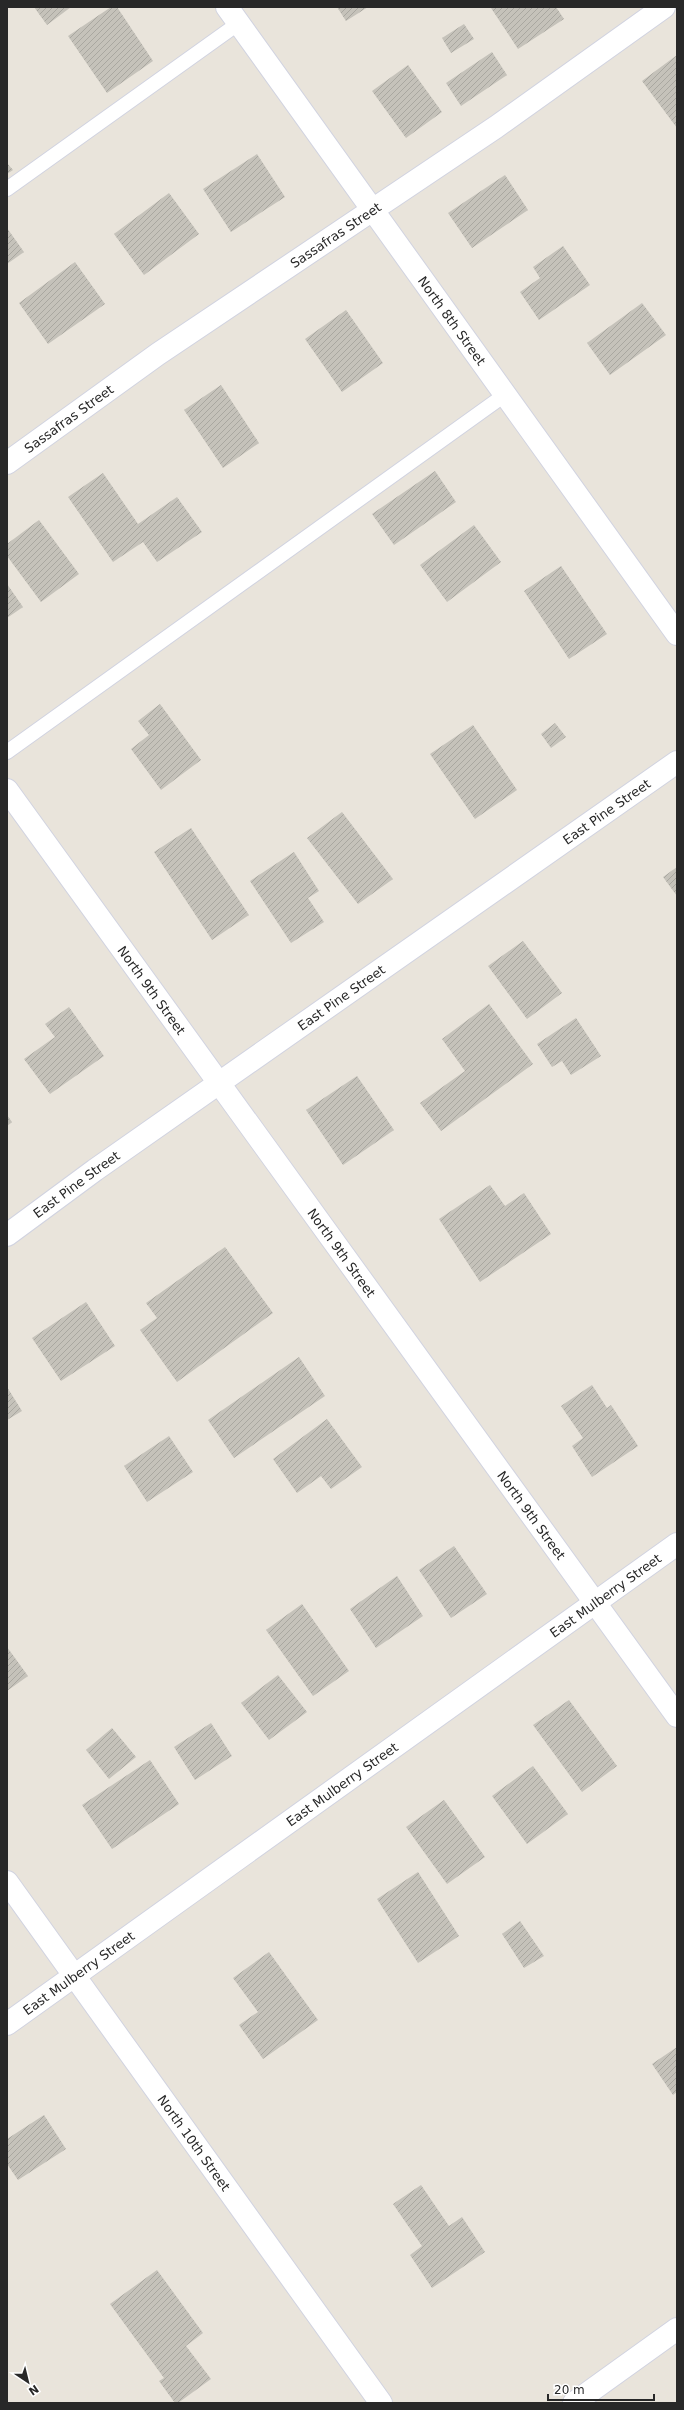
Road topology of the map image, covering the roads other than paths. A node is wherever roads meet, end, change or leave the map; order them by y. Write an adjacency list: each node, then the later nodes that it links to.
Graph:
1 (664, 7): 4 (street, Sassafras Street)
2 (233, 15): 3 (lane); 4 (street, North 8th Street)
3 (7, 189)
4 (374, 210): 5 (street, North 8th Street); 6 (street, Sassafras Street)
5 (506, 394): 7 (street, North 8th Street); 8 (lane)
6 (7, 463)
7 (677, 634)
8 (7, 752)
9 (677, 762): 11 (street, East Pine Street)
10 (7, 790): 11 (street, North 9th Street)
11 (219, 1083): 12 (street, East Pine Street); 14 (street, North 9th Street)
12 (7, 1234)
13 (677, 1544): 14 (street, East Mulberry Street)
14 (596, 1603): 15 (street, North 9th Street); 17 (street, East Mulberry Street)
15 (677, 1716)
16 (7, 1882): 17 (street, North 10th Street)
17 (74, 1976): 18 (street, East Mulberry Street); 20 (street, North 10th Street)
18 (7, 2024)
19 (677, 2328): 21 (street)
20 (381, 2403)
21 (574, 2403)

